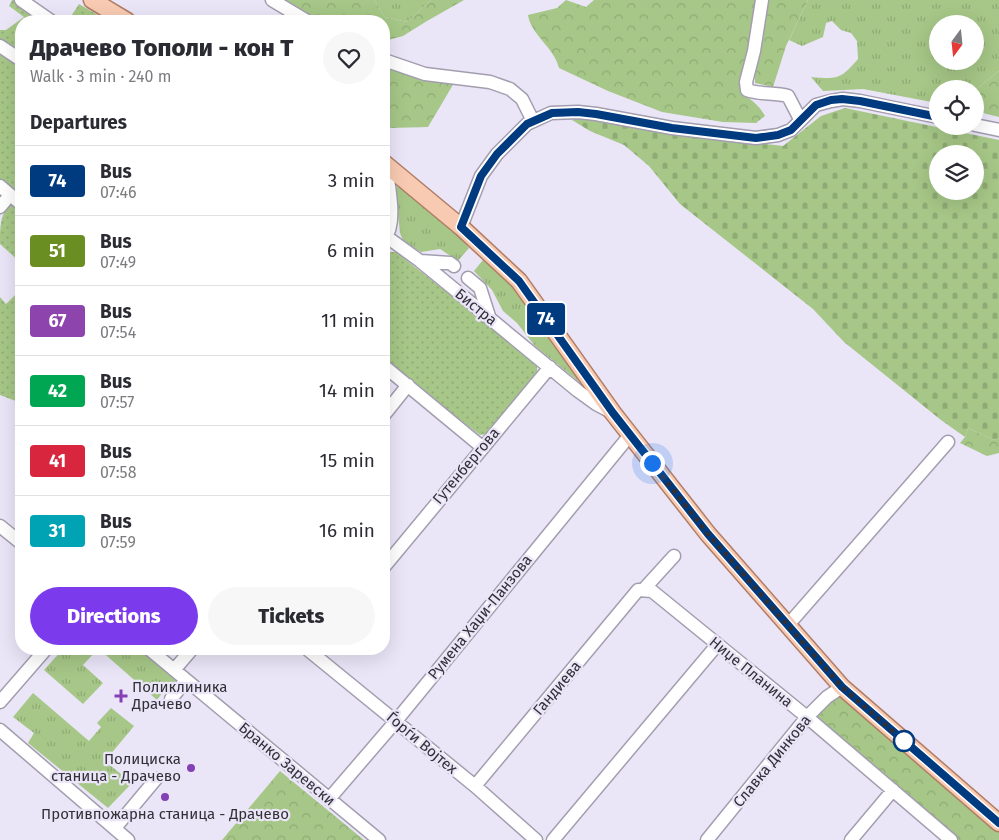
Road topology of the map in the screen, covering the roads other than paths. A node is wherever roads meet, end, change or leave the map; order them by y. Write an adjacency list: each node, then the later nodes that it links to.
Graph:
1 (21, 0): 5 (street)
2 (92, 0): 6 (main road)
3 (272, 0): 7 (street)
4 (762, 0): 12 (street)
5 (42, 15)
6 (117, 15)
7 (297, 15)
8 (0, 46): 9 (street)
9 (15, 56)
10 (390, 62): 13 (street)
11 (929, 115): 12 (street)
12 (800, 119): 13 (street)
13 (533, 121): 23 (street)
14 (984, 127): 15 (street)
15 (999, 130)
16 (390, 168): 23 (main road)
17 (0, 186): 18 (street)
18 (10, 195): 19 (street); 21 (street)
19 (15, 199)
20 (390, 204): 22 (street)
21 (0, 207)
22 (390, 225)
23 (461, 227): 33 (main road)
24 (390, 242): 25 (street, Бистра)
25 (420, 261): 26 (street); 28 (street, Бистра)
26 (454, 266)
27 (468, 278): 28 (street)
28 (489, 316): 29 (street, Бистра)
29 (550, 367): 33 (street, Бистра); 36 (street, Гутенбергова)
30 (390, 371): 31 (street)
31 (408, 385): 32 (street); 36 (street)
32 (390, 408)
33 (613, 413): 34 (main road)
34 (630, 435): 42 (main road); 55 (street, Румена Хаџи-Панзова)
35 (948, 442): 42 (street)
36 (482, 447): 40 (street, Гутенбергова)
37 (0, 526): 38 (street)
38 (15, 538)
39 (674, 556): 41 (street, Гандиева)
40 (390, 560)
41 (641, 590): 43 (street, Ниџе Планина); 59 (street, Гандиева)
42 (788, 625): 50 (main road)
43 (717, 645): 54 (street, Ниџе Планина); 67 (street)
44 (41, 655): 53 (street)
45 (155, 655): 48 (street, Бранко Заревски)
46 (187, 655): 48 (street)
47 (318, 655): 55 (street, Ѓорѓи Војтех)
48 (174, 670): 49 (street, Бранко Заревски)
49 (186, 680): 52 (street); 61 (street, Бранко Заревски)
50 (842, 687): 51 (street, Славка Динкова); 57 (main road)
51 (827, 697): 54 (street, Славка Динкова); 57 (street)
52 (170, 699)
53 (0, 702)
54 (807, 717): 60 (street, Ниџе Планина); 68 (street, Славка Динкова)
55 (396, 721): 59 (street, Ѓорѓи Војтех); 61 (street, Румена Хаџи-Панзова)
56 (0, 730): 63 (street)
57 (901, 738): 62 (main road)
58 (156, 779): 63 (street)
59 (475, 786): 66 (street, Ѓорѓи Војтех)
60 (893, 790): 69 (street); 70 (street, Ниџе Планина)
61 (329, 798): 65 (street, Бранко Заревски)
62 (999, 823)
63 (115, 828): 64 (street)
64 (128, 840)
65 (379, 840)
66 (536, 840)
67 (553, 840)
68 (707, 840)
69 (852, 840)
70 (951, 840)

